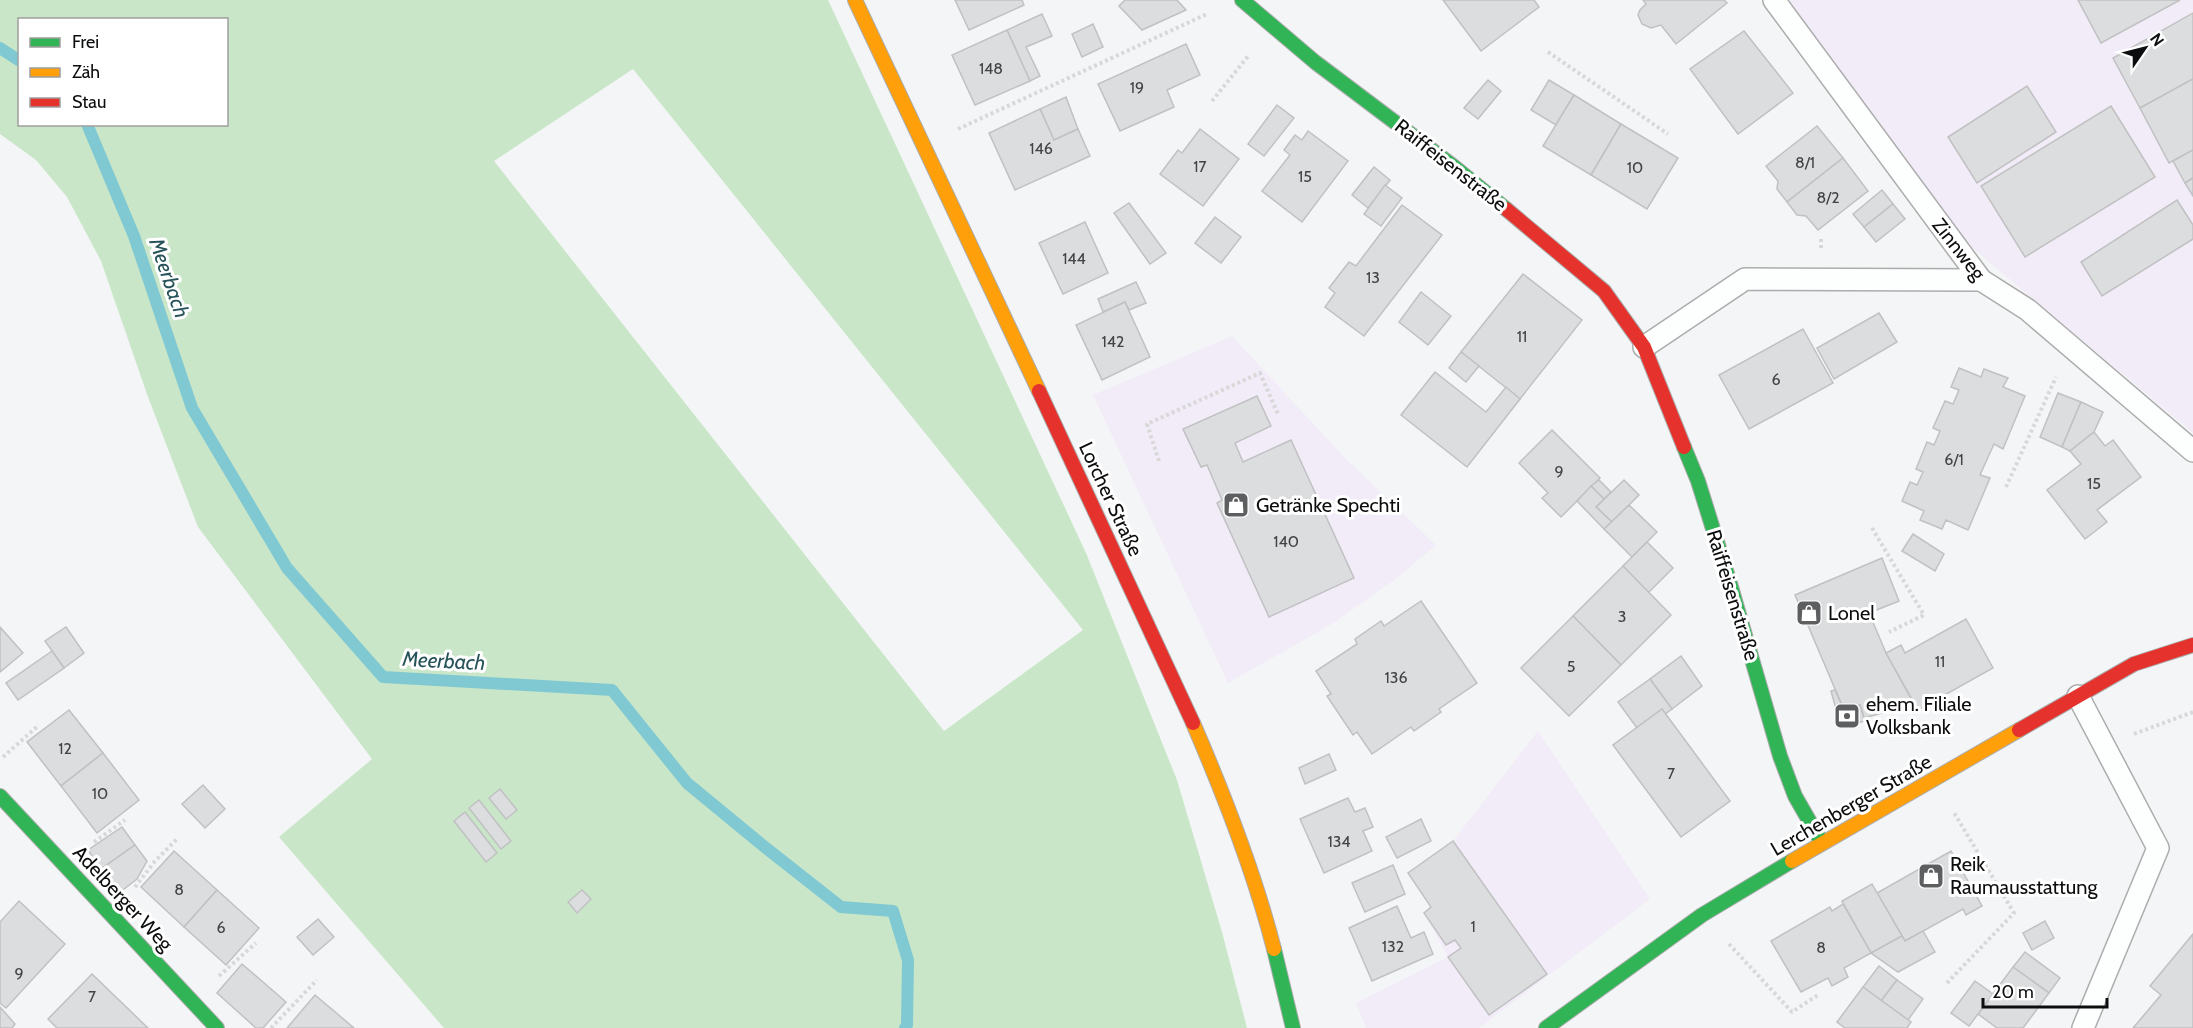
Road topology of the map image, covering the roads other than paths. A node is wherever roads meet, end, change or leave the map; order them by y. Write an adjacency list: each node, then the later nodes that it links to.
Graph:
1 (855, 0): 12 (street, Lorcher Straße)
2 (1242, 0): 5 (street, Raiffeisenstraße)
3 (1774, 0): 4 (lane, Zinnweg)
4 (1981, 280): 5 (lane); 6 (lane, Zinnweg)
5 (1644, 347): 10 (street, Raiffeisenstraße)
6 (2193, 451)
7 (2193, 645): 8 (street, Lerchenberger Straße)
8 (2078, 696): 10 (street, Lerchenberger Straße); 14 (lane)
9 (0, 796): 11 (street, Adelberger Weg)
10 (1822, 843): 13 (street, Lerchenberger Straße)
11 (217, 1028)
12 (1293, 1028)
13 (1546, 1028)
14 (2083, 1028)

